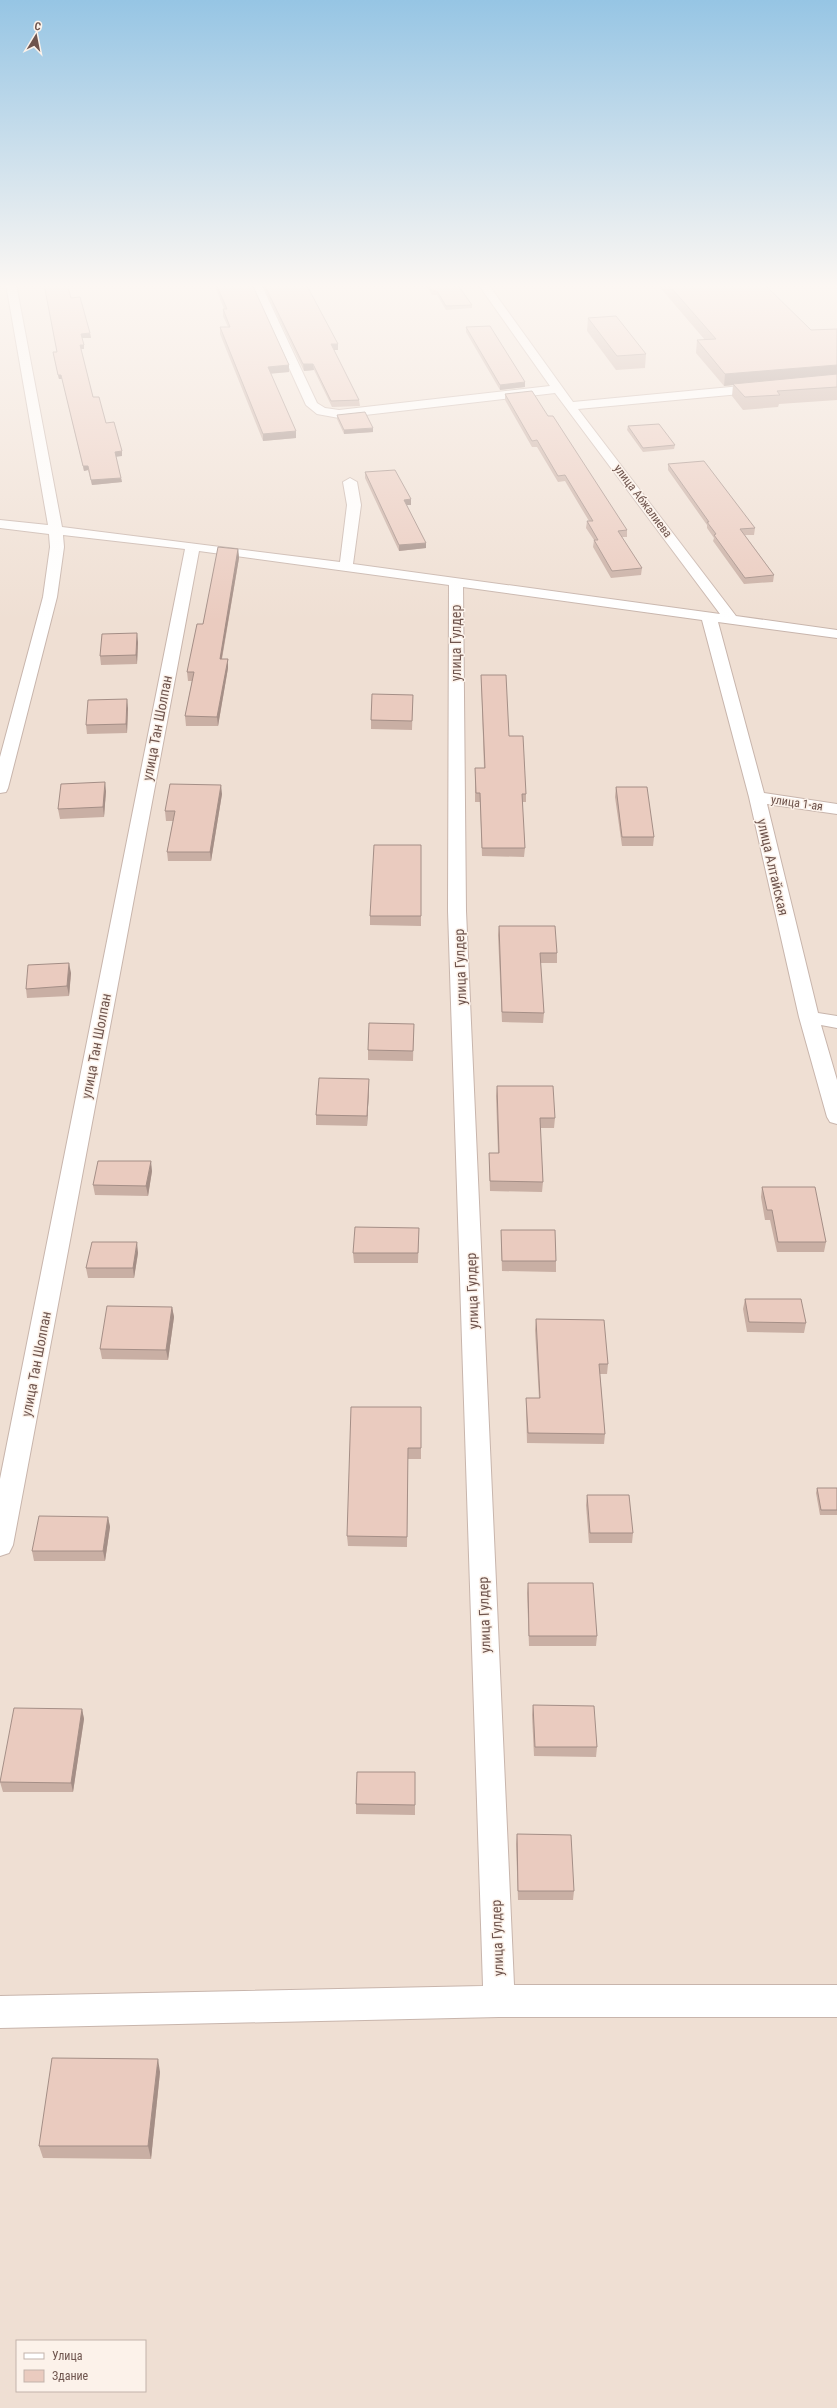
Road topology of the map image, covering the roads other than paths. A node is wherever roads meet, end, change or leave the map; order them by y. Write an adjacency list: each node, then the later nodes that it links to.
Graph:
1 (32, 396): 9 (street)
2 (308, 396): 3 (street)
3 (493, 396)
4 (563, 396): 6 (street, улица Абжалиева)
5 (673, 396): 6 (street)
6 (570, 406): 14 (street, улица Абжалиева)
7 (350, 482): 11 (street)
8 (0, 524): 9 (street)
9 (56, 530): 10 (street); 16 (street)
10 (194, 546): 11 (street); 22 (street, улица Тан Шолпан)
11 (346, 566): 12 (street)
12 (456, 581): 13 (street); 23 (street, улица Гулдер)
13 (708, 617): 14 (street); 17 (street, улица Алтайская)
14 (732, 620): 15 (street)
15 (837, 634)
16 (0, 788)
17 (757, 798): 18 (street, улица 1-ая); 19 (street, улица Алтайская)
18 (837, 808)
19 (809, 1017): 20 (street); 21 (street, улица Алтайская)
20 (837, 1022)
21 (837, 1117)
22 (0, 1545)
23 (499, 2001): 24 (street); 25 (street)
24 (837, 2001)
25 (0, 2012)

